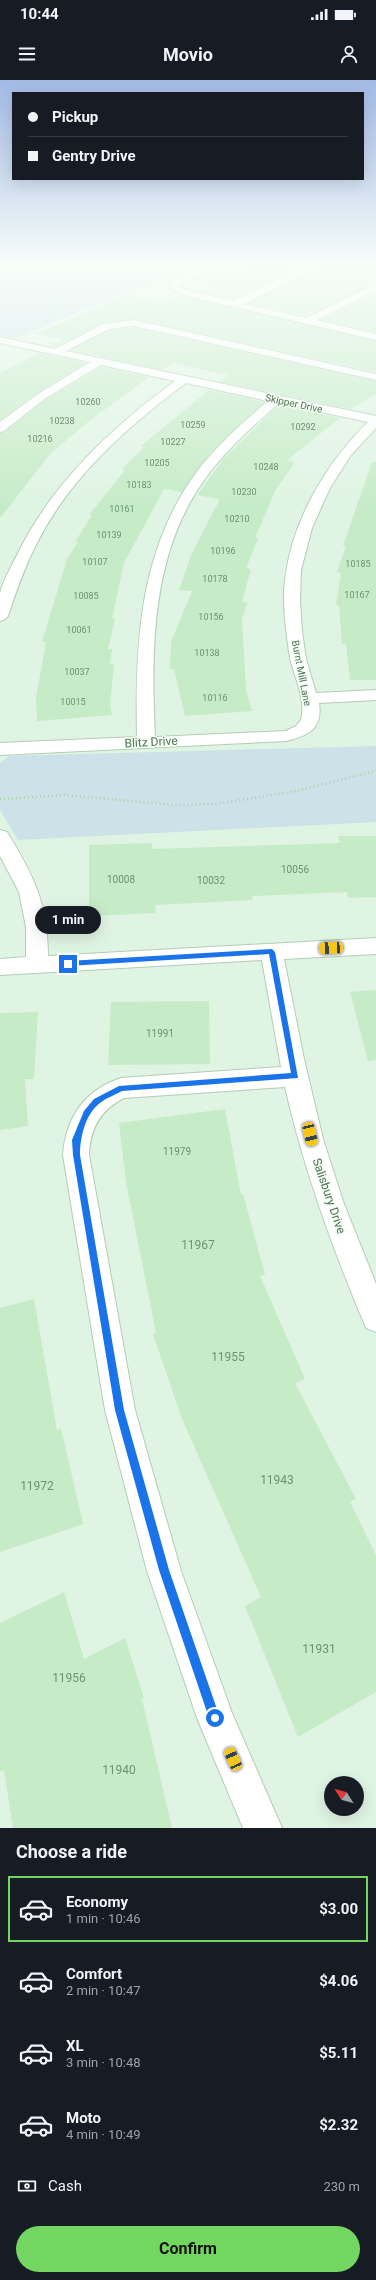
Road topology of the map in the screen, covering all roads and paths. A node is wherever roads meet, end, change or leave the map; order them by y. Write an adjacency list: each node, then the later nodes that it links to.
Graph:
1 (11, 347): 5 (street)
2 (29, 347): 6 (street, Skipper Drive)
3 (67, 347): 6 (street)
4 (240, 347): 8 (street)
5 (0, 352)
6 (56, 352): 7 (street, Skipper Drive)
7 (99, 361): 9 (street, Skipper Drive); 12 (street)
8 (376, 377)
9 (184, 379): 10 (street, Skipper Drive); 13 (street)
10 (277, 399): 11 (street, Skipper Drive); 17 (street)
11 (376, 420): 15 (street, Burnt Mill Lane)
12 (0, 428)
13 (0, 616)
14 (376, 695): 15 (street)
15 (309, 698): 16 (street, Burnt Mill Lane)
16 (301, 730): 17 (street, Blitz Drive)
17 (146, 743): 18 (street, Blitz Drive)
18 (0, 749)
19 (376, 771): 20 (path)
20 (0, 799)
21 (0, 837): 24 (street)
22 (376, 946): 23 (street)
23 (272, 952): 24 (street); 26 (street, Salisbury Drive)
24 (37, 966): 25 (street)
25 (0, 967)
26 (295, 1076): 27 (street, Salisbury Drive); 28 (street)
27 (376, 1318)
28 (263, 1828)

